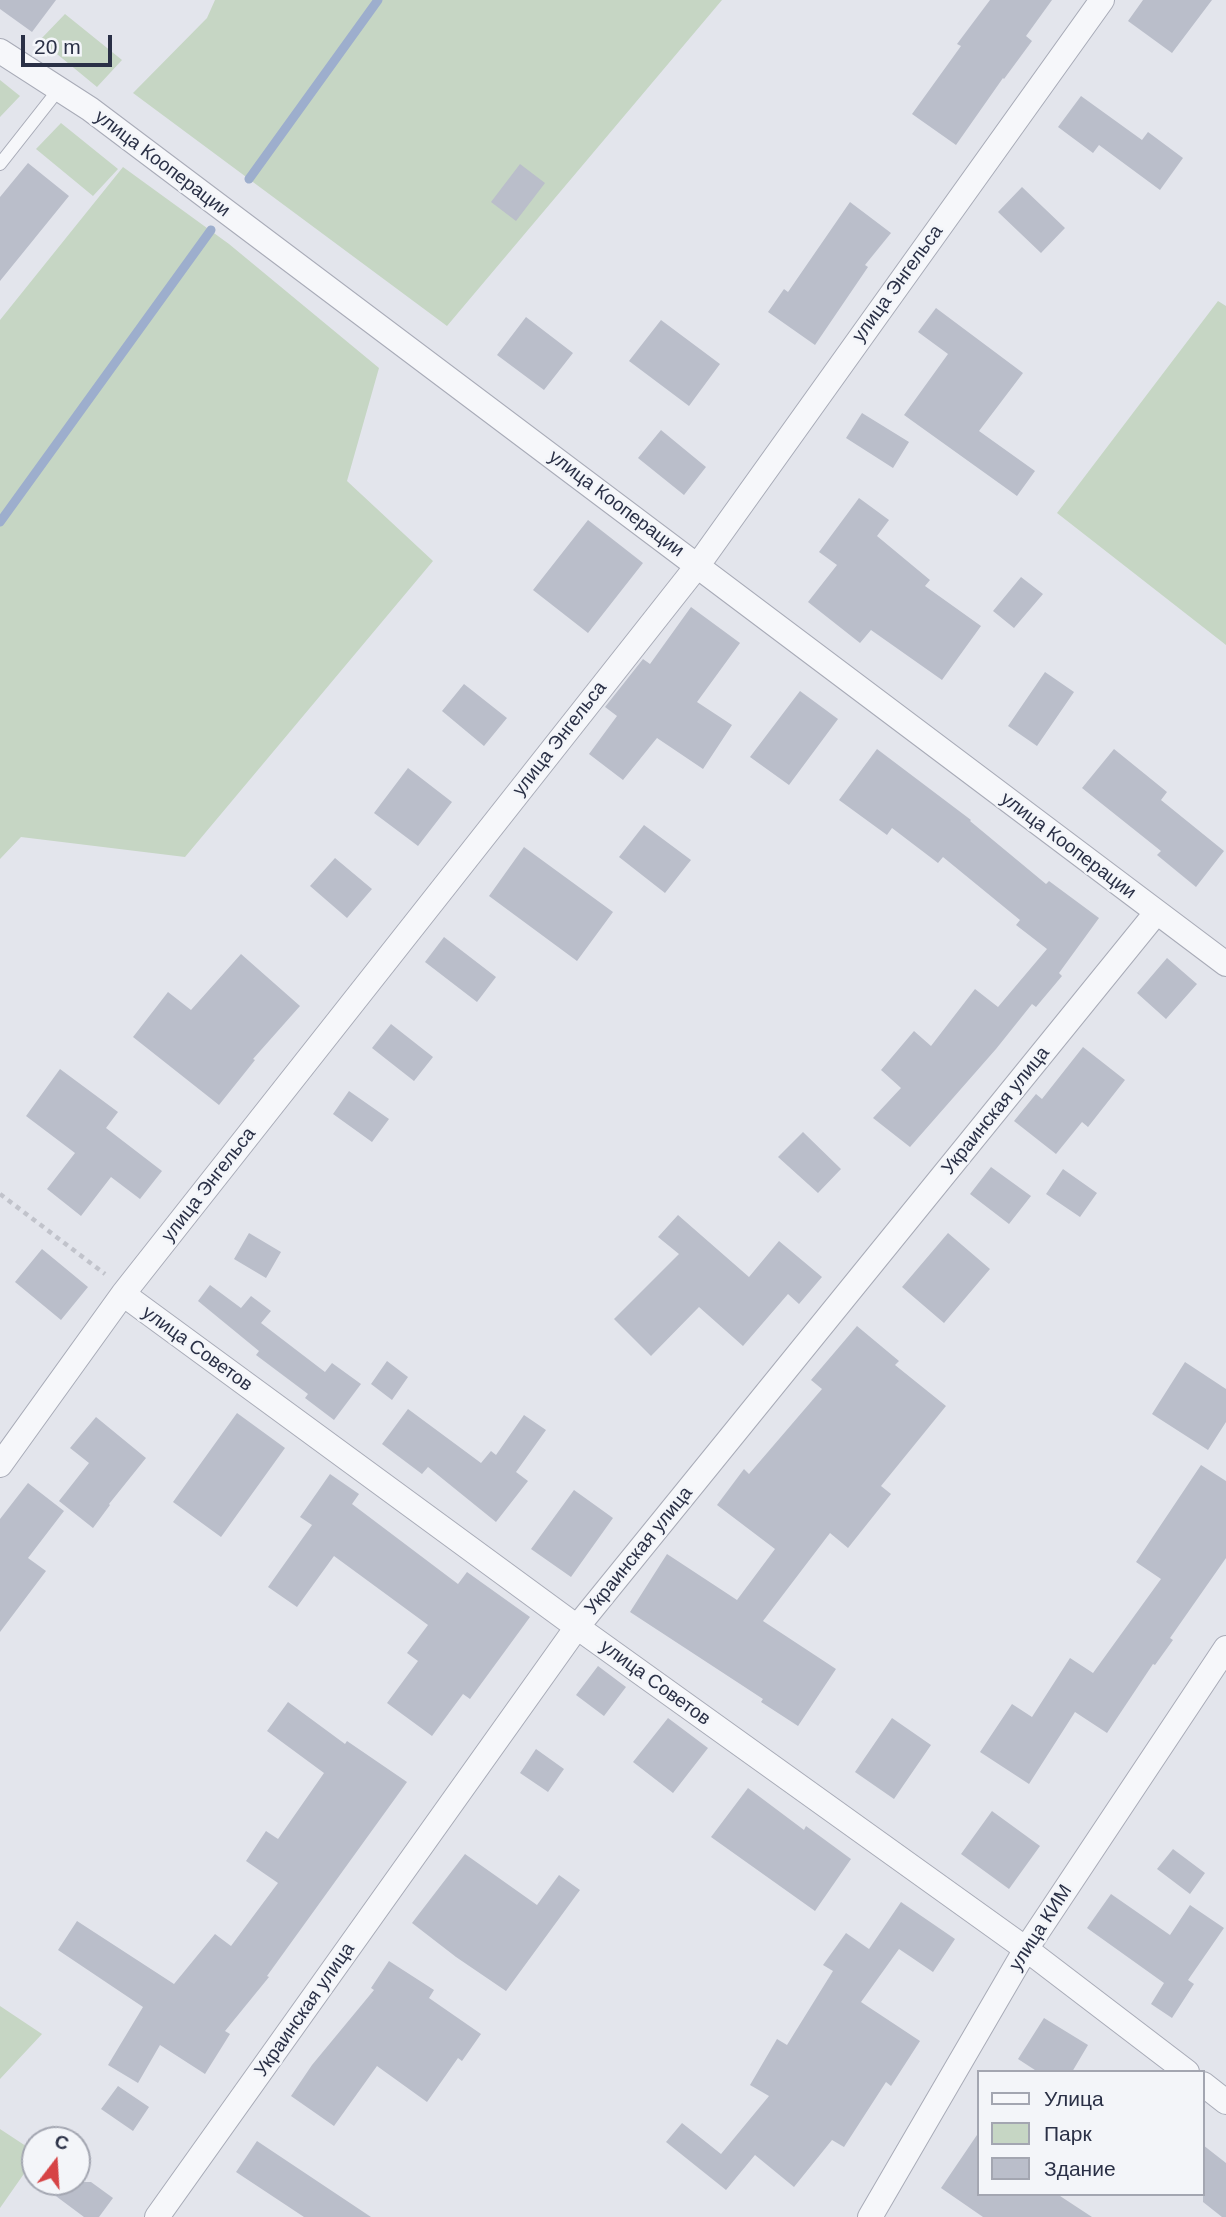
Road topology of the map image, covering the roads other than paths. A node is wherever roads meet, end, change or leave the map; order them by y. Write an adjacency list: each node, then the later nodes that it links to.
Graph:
1 (1102, 0): 5 (street, улица Энгельса)
2 (0, 51): 3 (street, улица Кооперации)
3 (59, 89): 4 (lane); 5 (street, улица Кооперации)
4 (0, 164)
5 (698, 565): 6 (street, улица Кооперации); 8 (street, улица Энгельса)
6 (1156, 914): 7 (street, улица Кооперации); 10 (street, Украинская улица)
7 (1226, 964)
8 (123, 1294): 9 (street, улица Энгельса); 10 (street, улица Советов)
9 (0, 1465)
10 (577, 1627): 12 (street, улица Советов); 16 (street, Украинская улица)
11 (1226, 1648): 12 (street, улица КИМ)
12 (1026, 1949): 13 (street, улица Советов); 17 (street, улица КИМ)
13 (1184, 2070)
14 (1205, 2086): 15 (street)
15 (1226, 2102)
16 (158, 2217)
17 (870, 2217)

